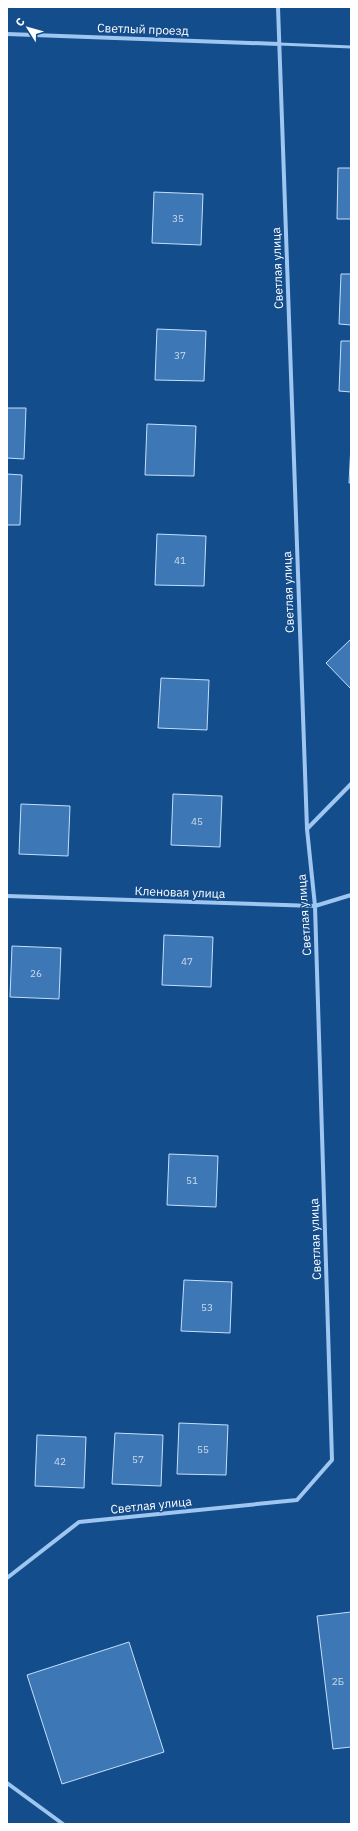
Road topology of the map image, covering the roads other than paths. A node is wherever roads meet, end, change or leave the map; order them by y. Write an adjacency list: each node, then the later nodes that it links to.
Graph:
1 (278, 7): 3 (street, Светлая улица)
2 (7, 34): 3 (street, Светлый проезд)
3 (279, 44): 4 (lane); 6 (street, Светлая улица)
4 (351, 47)
5 (351, 784): 6 (street)
6 (307, 829): 9 (street, Светлая улица)
7 (351, 895): 9 (street, Кленовая улица)
8 (7, 896): 9 (street, Кленовая улица)
9 (315, 906): 10 (street, Светлая улица)
10 (7, 1578)
11 (7, 1783): 12 (street)
12 (64, 1824)

